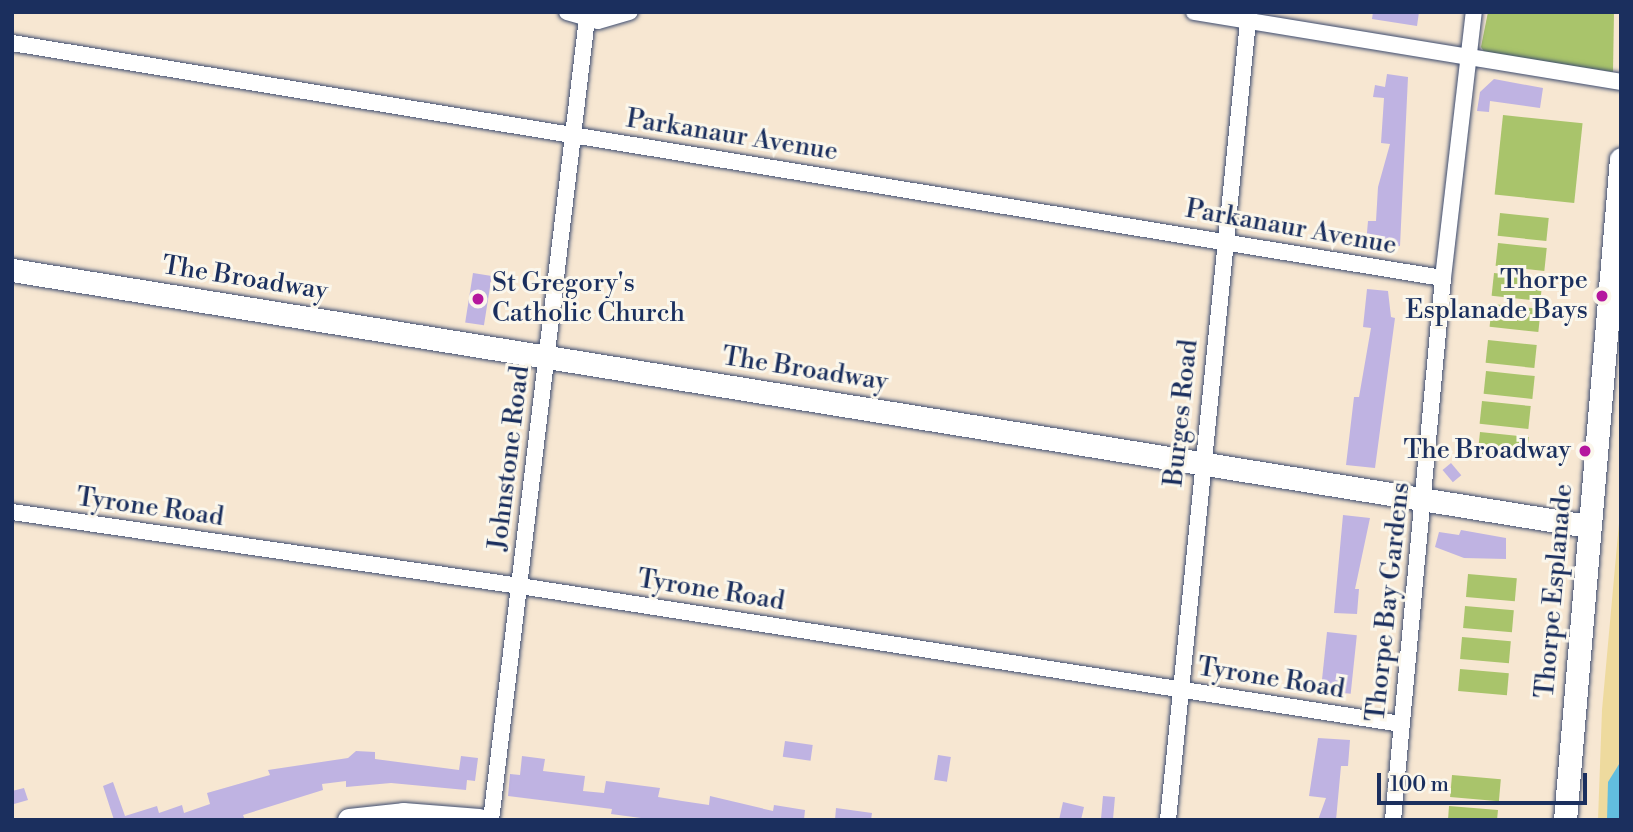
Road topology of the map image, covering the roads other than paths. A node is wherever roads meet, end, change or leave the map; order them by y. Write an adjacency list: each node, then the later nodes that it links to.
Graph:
1 (567, 12): 6 (street)
2 (631, 12): 6 (street)
3 (1194, 12): 5 (street)
4 (1474, 12): 8 (street, Thorpe Bay Gardens)
5 (1248, 16): 8 (street); 12 (street, Burges Road)
6 (587, 19): 10 (street, Johnstone Road)
7 (12, 43): 10 (street, Parkanaur Avenue)
8 (1468, 55): 9 (street); 14 (street, Thorpe Bay Gardens)
9 (1621, 82)
10 (571, 135): 12 (street, Parkanaur Avenue); 15 (street, Johnstone Road)
11 (1621, 159): 19 (street, Thorpe Esplanade)
12 (1224, 241): 14 (street, Parkanaur Avenue); 16 (street, Burges Road)
13 (12, 270): 15 (street, The Broadway)
14 (1443, 278): 17 (street, Thorpe Bay Gardens)
15 (547, 355): 16 (street, The Broadway); 20 (street, Johnstone Road)
16 (1202, 464): 17 (street, The Broadway); 21 (street, Burges Road)
17 (1423, 499): 19 (street, The Broadway); 22 (street, Thorpe Bay Gardens)
18 (12, 512): 20 (street, Tyrone Road)
19 (1588, 526): 23 (street, Thorpe Esplanade)
20 (520, 586): 21 (street, Tyrone Road); 26 (street, Johnstone Road)
21 (1180, 689): 22 (street, Tyrone Road); 27 (street, Burges Road)
22 (1401, 724): 28 (street, Thorpe Bay Gardens)
23 (1565, 819)
24 (349, 820): 25 (street)
25 (480, 820)
26 (491, 820)
27 (1168, 820)
28 (1393, 820)

